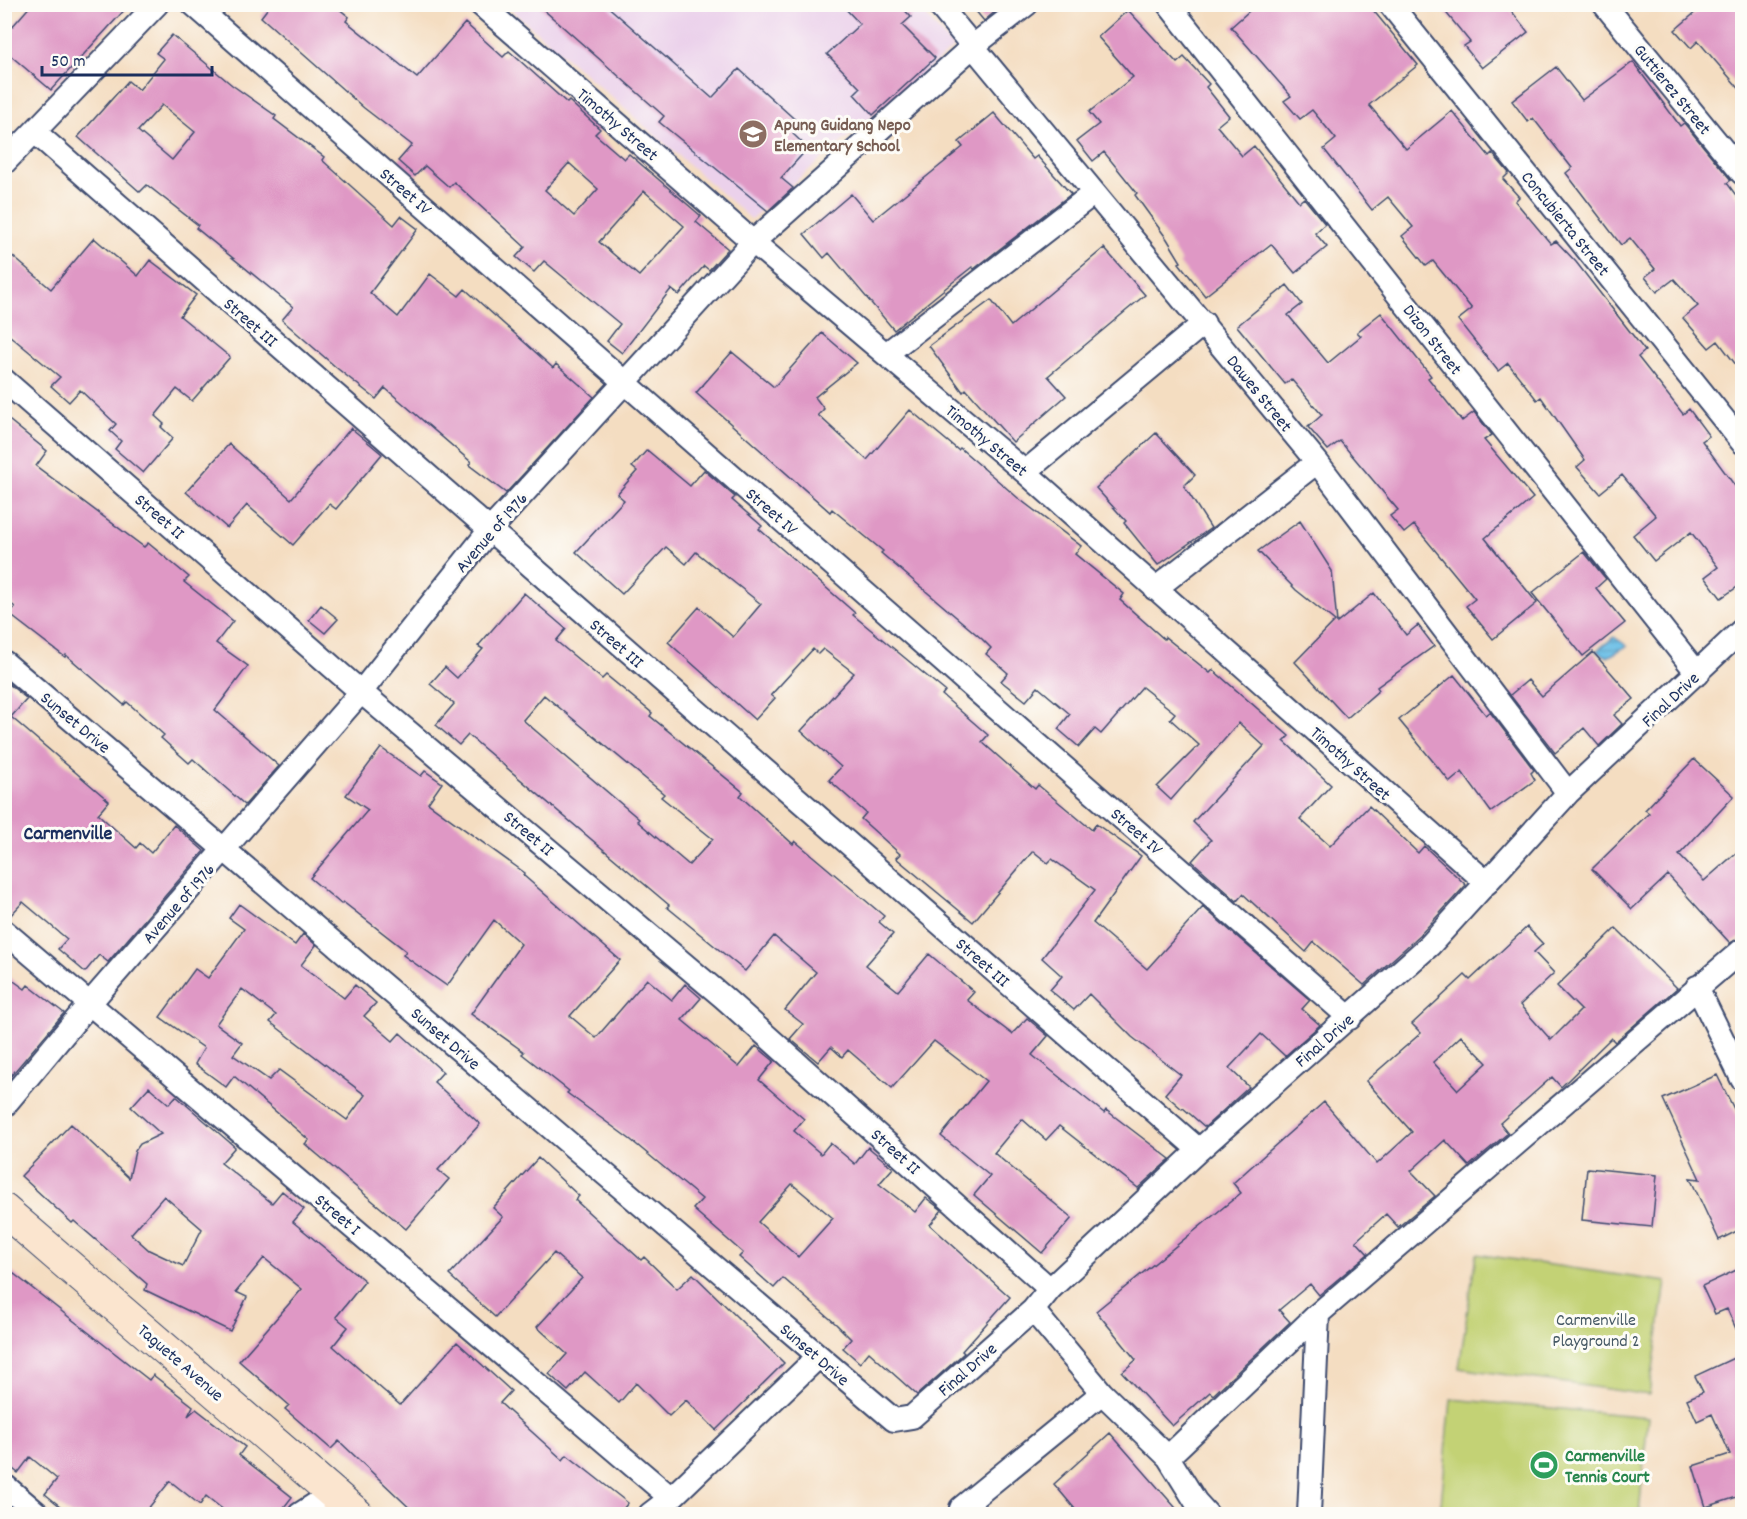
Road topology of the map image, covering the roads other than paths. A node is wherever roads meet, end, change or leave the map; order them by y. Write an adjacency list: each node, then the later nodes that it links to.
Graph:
1 (157, 4): 10 (street)
2 (192, 4): 18 (street, Street IV)
3 (480, 4): 14 (street, Timothy Street)
4 (938, 4): 9 (street, Dawes Street)
5 (1027, 4): 9 (street, Avenue of 1976)
6 (1168, 4): 26 (street, Dizon Street)
7 (1390, 4): 19 (street, Concubierta Street)
8 (1604, 4): 12 (street, Guttierez Street)
9 (972, 47): 13 (street, Dawes Street); 14 (street, Avenue of 1976)
10 (36, 133): 11 (street); 22 (street, Street III)
11 (4, 163)
12 (1743, 173)
13 (1094, 193): 15 (street, Dawes Street); 16 (street)
14 (753, 242): 16 (street, Timothy Street); 18 (street, Avenue of 1976)
15 (1204, 323): 20 (street, Dawes Street); 21 (street)
16 (886, 354): 21 (street, Timothy Street)
17 (4, 380): 27 (street, Street II)
18 (626, 382): 22 (street, Avenue of 1976); 35 (street, Street IV)
19 (1743, 442)
20 (1317, 462): 23 (street); 28 (street, Dawes Street)
21 (1025, 472): 23 (street, Timothy Street)
22 (489, 531): 27 (street, Avenue of 1976); 38 (street, Street III)
23 (1155, 589): 30 (street, Timothy Street)
24 (1743, 630): 26 (street, Final Drive)
25 (4, 662): 29 (street, Sunset Drive)
26 (1698, 674): 28 (street, Final Drive)
27 (361, 692): 29 (street, Avenue of 1976); 40 (street, Street II)
28 (1568, 793): 30 (street, Final Drive)
29 (226, 848): 34 (street, Avenue of 1976); 43 (street, Sunset Drive)
30 (1487, 884): 35 (street, Final Drive)
31 (4, 931): 34 (street, Street I)
32 (1743, 950): 33 (street)
33 (1697, 987): 36 (street); 42 (street)
34 (90, 1003): 37 (street, Avenue of 1976); 49 (street, Street I)
35 (1350, 1018): 38 (street, Final Drive)
36 (1743, 1079)
37 (4, 1106)
38 (1199, 1150): 40 (street, Final Drive)
39 (4, 1210): 48 (street, Taguete Avenue)
40 (1050, 1289): 41 (street, Final Drive)
41 (1034, 1310): 44 (street); 45 (street, Final Drive)
42 (1318, 1314): 46 (street); 56 (street)
43 (818, 1357): 45 (street, Sunset Drive); 49 (street)
44 (1102, 1393): 46 (street); 54 (street)
45 (886, 1416)
46 (1168, 1457): 55 (street)
47 (4, 1485): 50 (street)
48 (333, 1493): 51 (street); 52 (street, Taguete Avenue)
49 (671, 1498): 53 (street)
50 (38, 1515)
51 (300, 1515)
52 (357, 1515)
53 (650, 1515)
54 (960, 1515)
55 (1207, 1515)
56 (1309, 1515)

